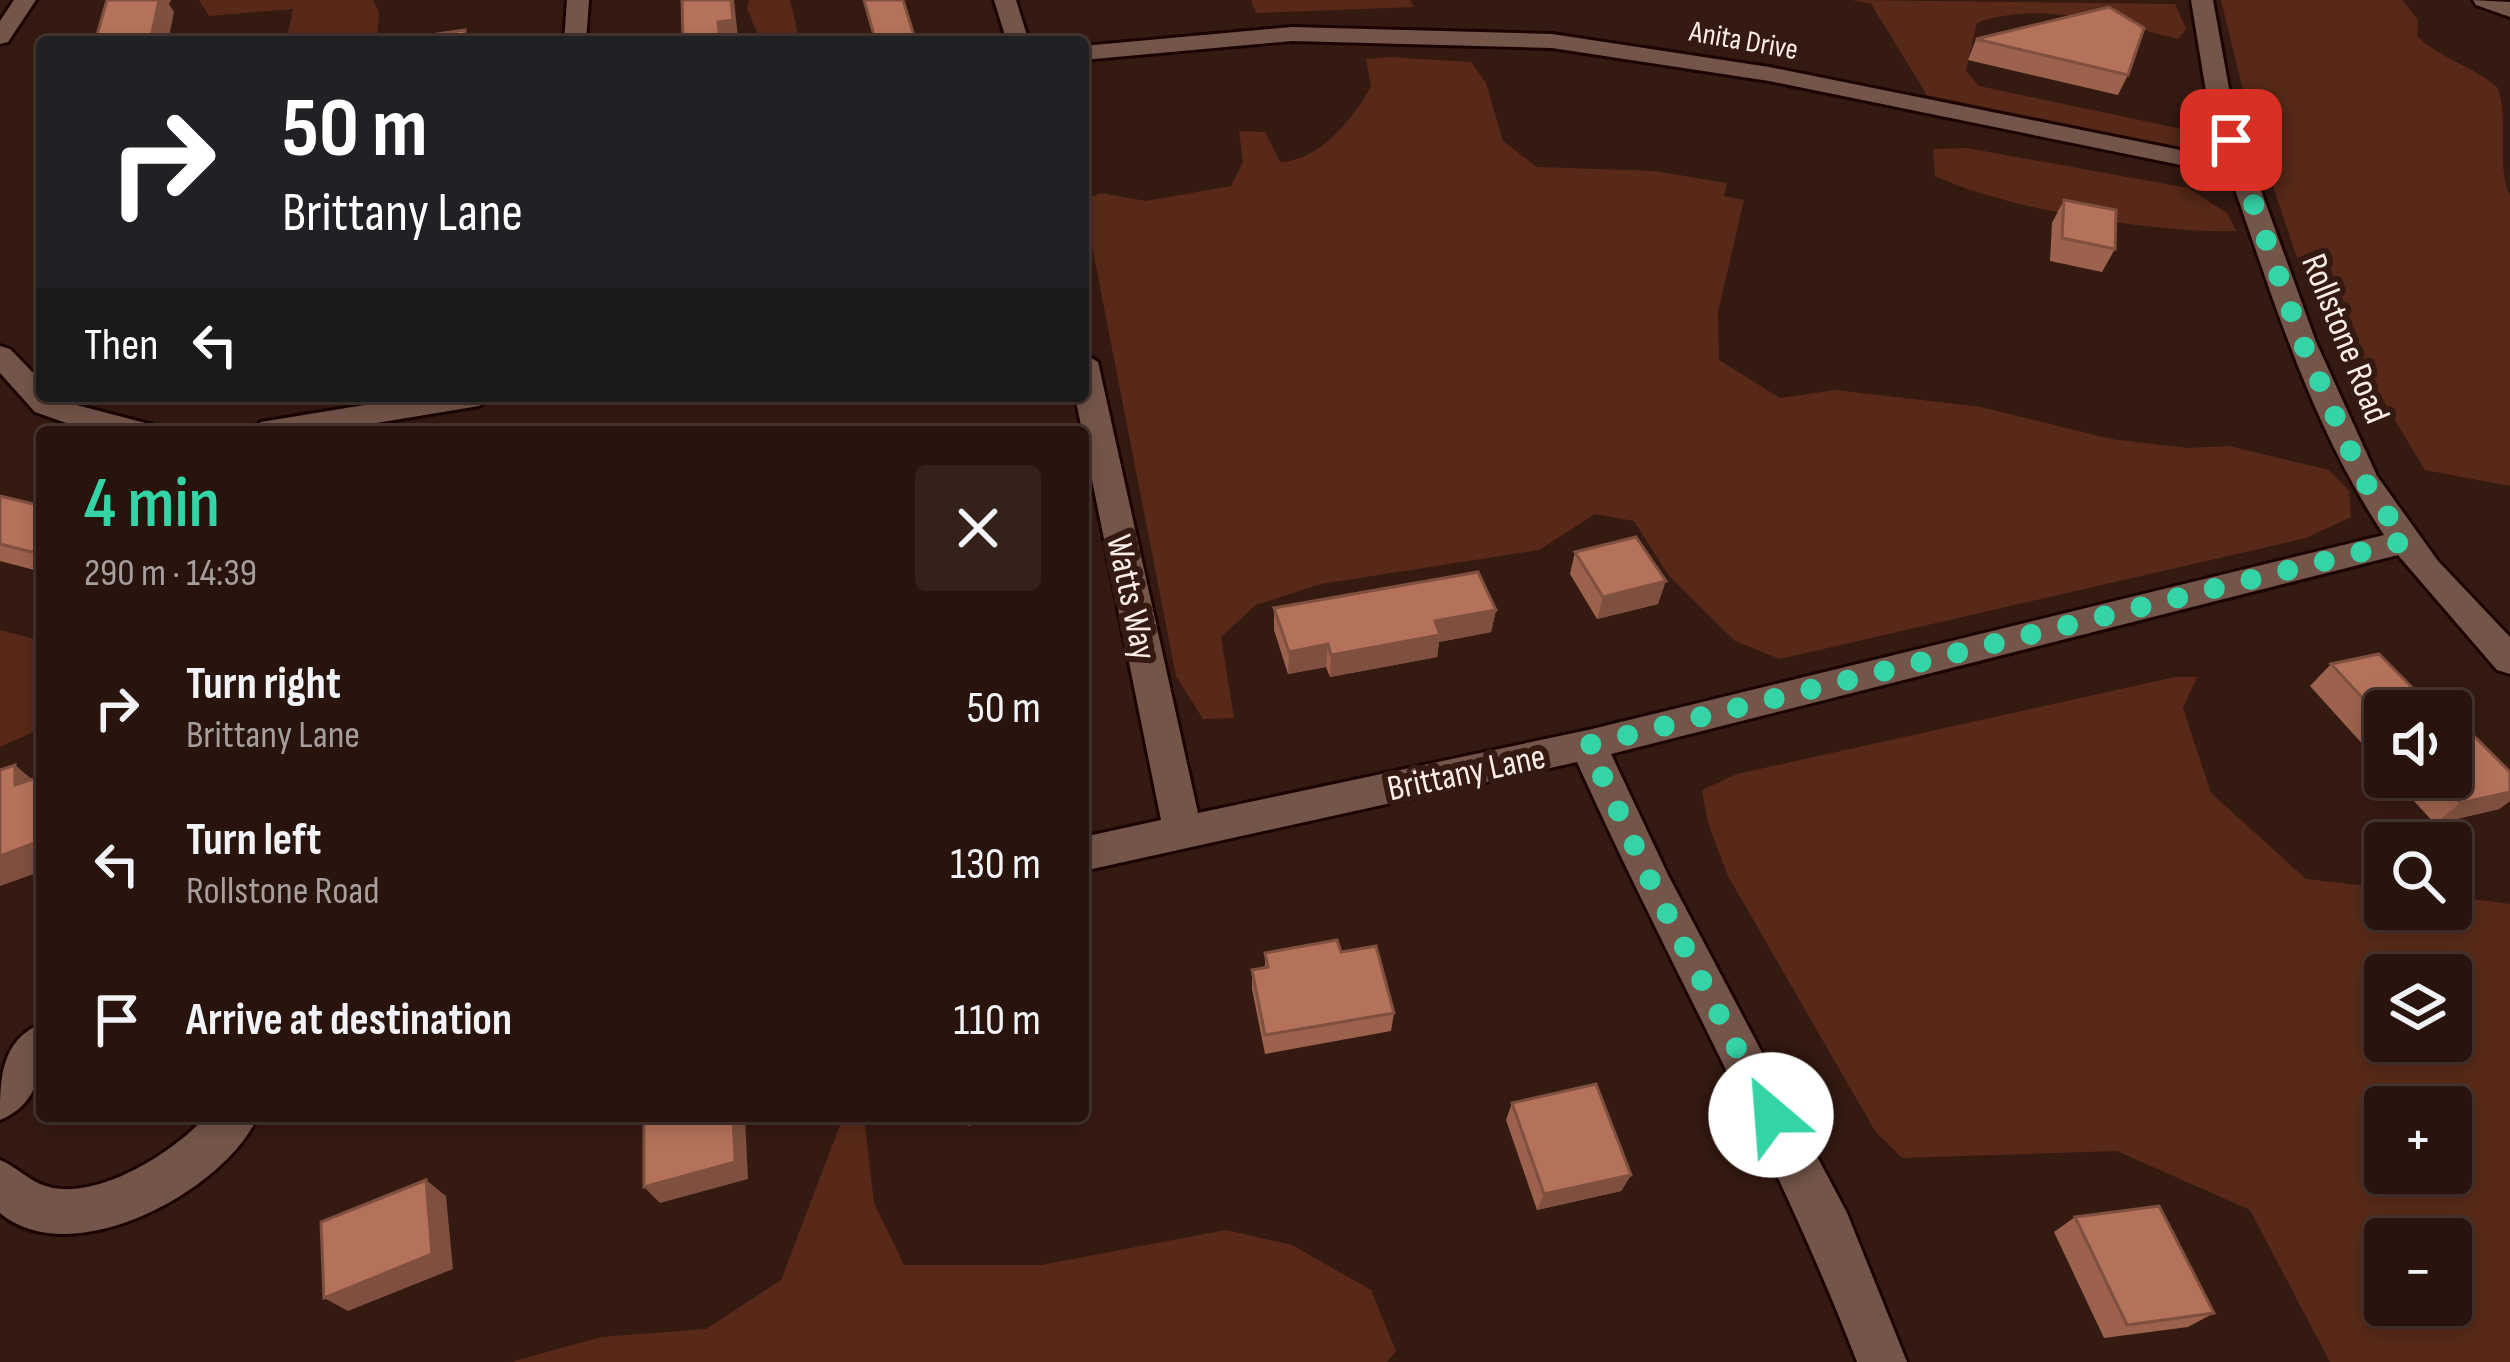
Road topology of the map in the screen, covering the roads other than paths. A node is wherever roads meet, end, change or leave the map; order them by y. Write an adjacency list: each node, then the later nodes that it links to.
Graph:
1 (25, 0): 9 (street)
2 (578, 0): 7 (street)
3 (1005, 0): 8 (street)
4 (2202, 0): 11 (street, Rollstone Road)
5 (2484, 0): 6 (street)
6 (2510, 10)
7 (575, 36)
8 (1016, 36)
9 (0, 37)
10 (1089, 52): 11 (street, Anita Drive)
11 (2243, 170): 19 (street, Rollstone Road)
12 (0, 355): 14 (street)
13 (1089, 390): 22 (street, Watts Way)
14 (36, 394)
15 (43, 402): 17 (street)
16 (442, 402): 18 (street)
17 (106, 426)
18 (297, 426)
19 (2405, 541): 20 (street, Rollstone Road); 21 (street, Brittany Lane)
20 (2510, 660)
21 (1588, 745): 22 (street, Brittany Lane); 28 (street)
22 (1183, 832): 23 (street, Brittany Lane)
23 (1089, 853)
24 (36, 1052): 25 (street)
25 (0, 1098)
26 (229, 1122): 27 (street)
27 (0, 1184)
28 (1882, 1362)

